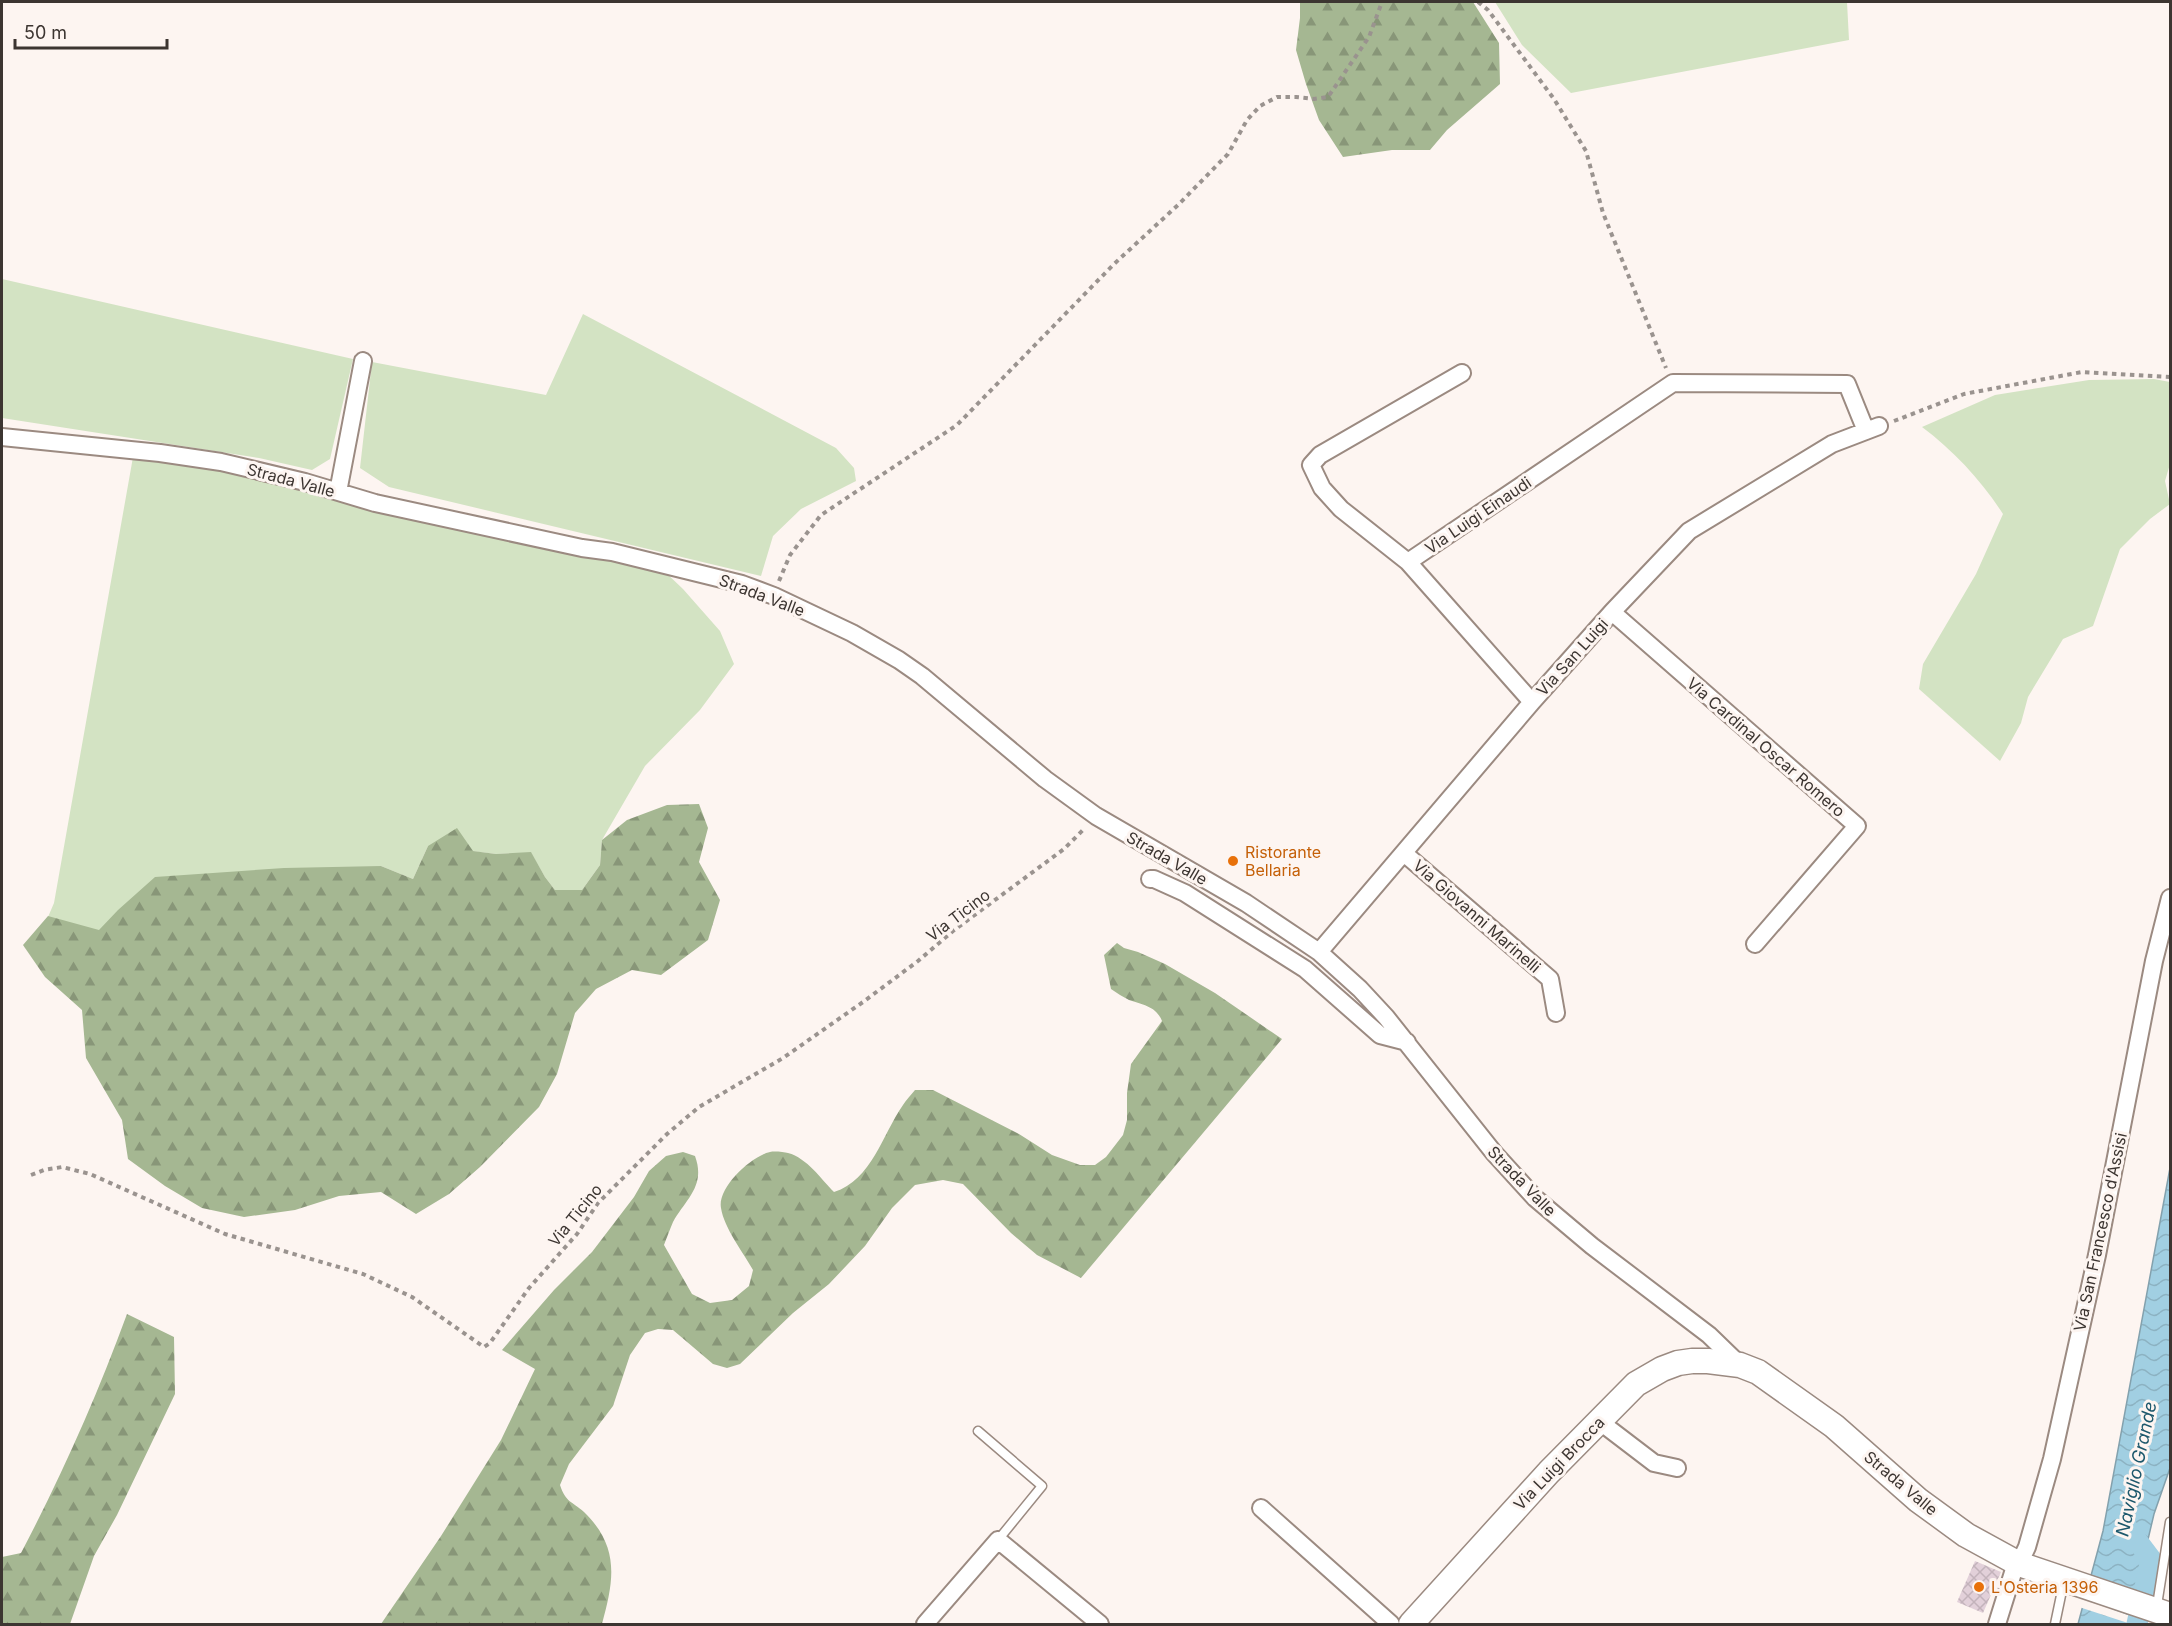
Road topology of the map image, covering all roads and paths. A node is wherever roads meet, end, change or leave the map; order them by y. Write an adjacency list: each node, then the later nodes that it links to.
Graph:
1 (1382, 2): 11 (path)
2 (1478, 2): 6 (path)
3 (363, 361): 9 (street)
4 (1462, 373): 10 (street)
5 (2170, 377): 7 (path)
6 (1673, 383): 7 (street); 10 (street, Via Luigi Einaudi)
7 (1873, 429): 12 (street, Via San Luigi)
8 (2, 437): 9 (street, Strada Valle)
9 (338, 492): 11 (street, Strada Valle)
10 (1408, 562): 13 (street, Via Luigi Einaudi)
11 (774, 596): 14 (street, Strada Valle)
12 (1612, 612): 13 (street, Via San Luigi); 18 (street, Via Cardinal Oscar Romero)
13 (1532, 702): 15 (street, Via San Luigi)
14 (1096, 816): 19 (street, Strada Valle); 22 (path, Via Ticino)
15 (1405, 854): 19 (street, Via San Luigi); 20 (street, Via Giovanni Marinelli)
16 (1150, 879): 21 (street)
17 (2170, 898): 30 (street, Via San Francesco d'Assisi)
18 (1755, 944)
19 (1319, 952): 21 (street, Strada Valle)
20 (1556, 1013)
21 (1407, 1042): 23 (street, Strada Valle)
22 (31, 1175)
23 (1740, 1365): 24 (street, Via Luigi Brocca); 30 (street, Strada Valle)
24 (1599, 1421): 26 (street); 36 (street, Via Luigi Brocca)
25 (978, 1431): 29 (lane)
26 (1677, 1468)
27 (1262, 1508): 35 (street)
28 (2170, 1522): 32 (lane)
29 (998, 1540): 33 (street); 34 (street)
30 (2018, 1563): 31 (street, Strada Valle); 37 (street, Via San Francesco d'Assisi)
31 (2070, 1582): 32 (street, Strada Valle); 38 (lane)
32 (2161, 1616)
33 (925, 1624)
34 (1100, 1624)
35 (1390, 1624)
36 (1411, 1624)
37 (1997, 1624)
38 (2055, 1624)

